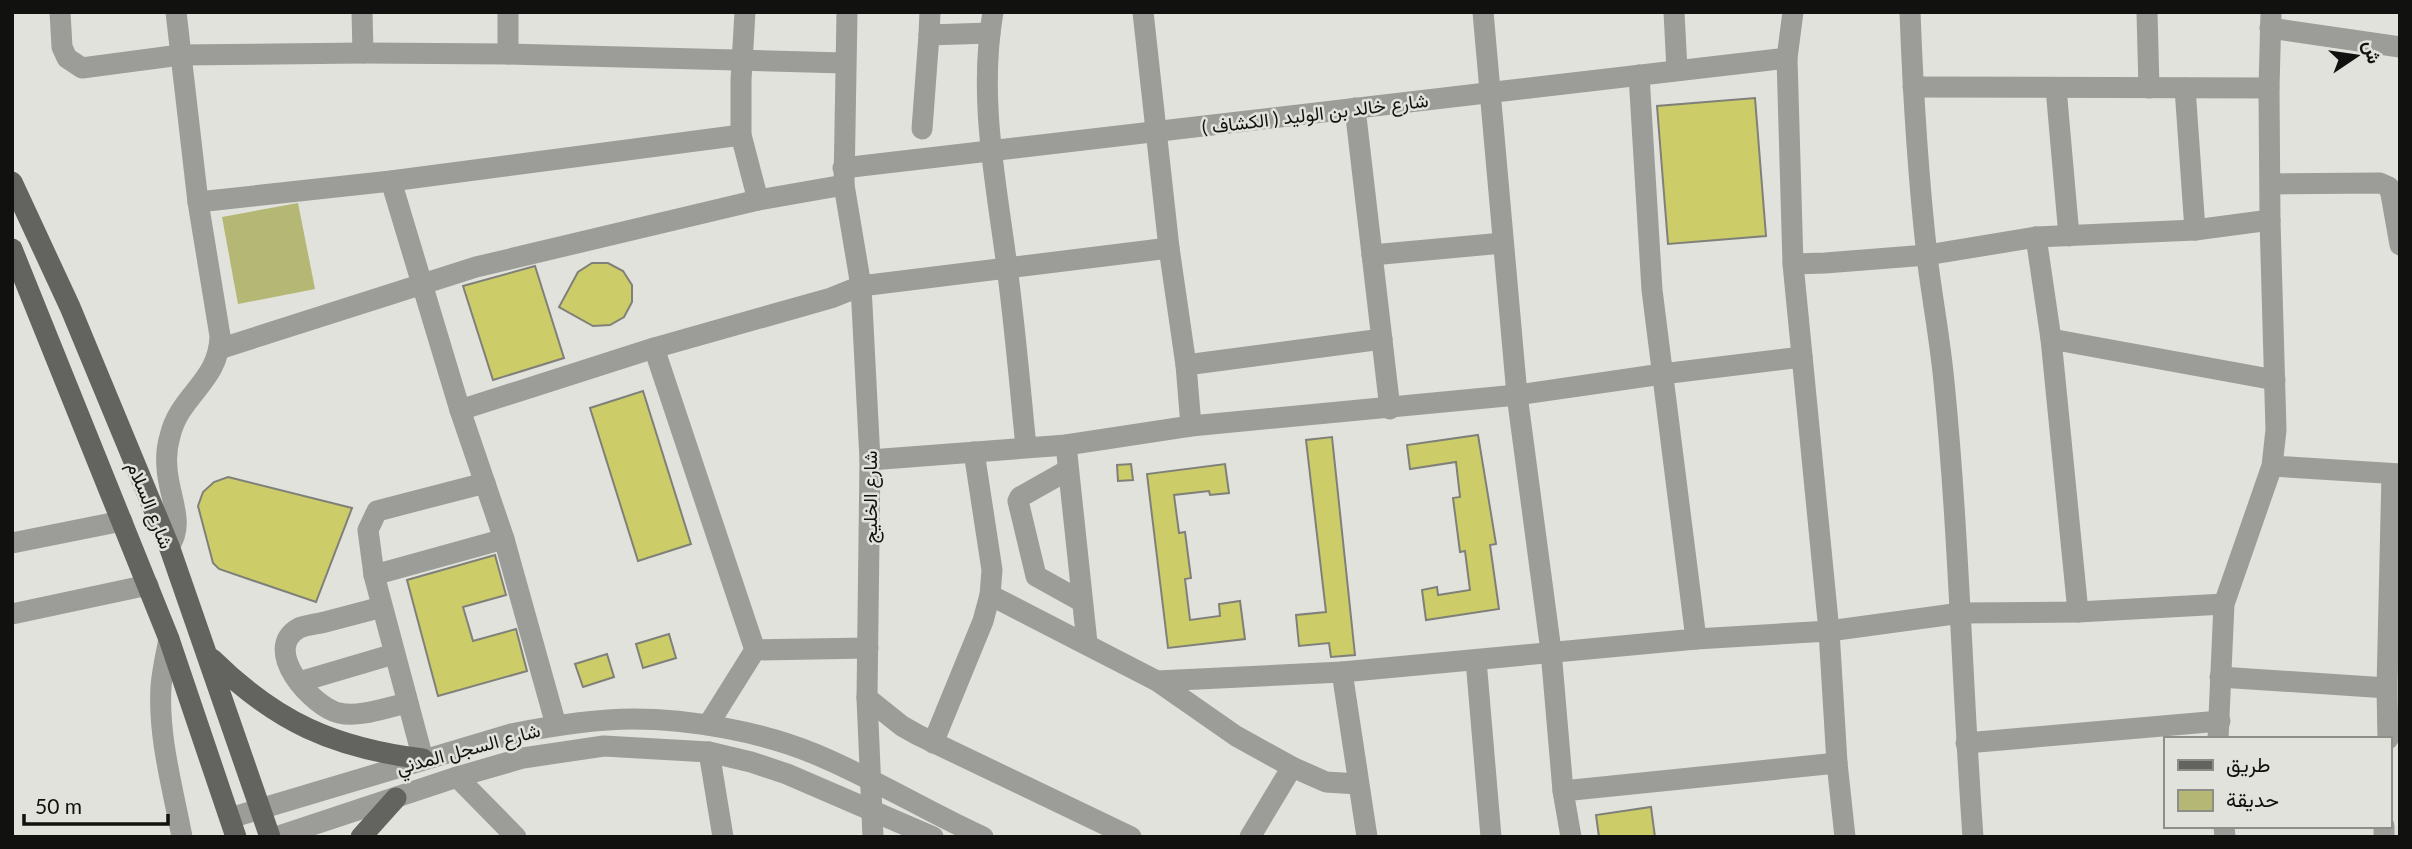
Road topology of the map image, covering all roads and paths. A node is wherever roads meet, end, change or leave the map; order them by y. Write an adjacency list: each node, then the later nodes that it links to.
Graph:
1 (60, 12): 20 (street)
2 (176, 12): 20 (street)
3 (362, 12): 18 (street)
4 (508, 12): 19 (street)
5 (745, 12): 22 (street)
6 (847, 12): 23 (street, شارع الخليج)
7 (930, 12): 16 (street)
8 (1143, 12): 34 (street)
9 (1483, 12): 31 (street)
10 (1674, 12): 24 (street)
11 (1793, 12): 21 (street)
12 (1910, 12): 26 (street)
13 (2147, 12): 28 (street)
14 (2271, 20): 17 (street); 30 (street)
15 (991, 23): 16 (street); 36 (street)
16 (929, 34): 33 (street)
17 (2400, 47)
18 (363, 53): 19 (street); 20 (street)
19 (508, 54): 22 (street)
20 (180, 55): 42 (street)
21 (1787, 58): 24 (street, شارع خالد بن الوليد ( الكشاف )); 53 (street)
22 (743, 60): 23 (street); 35 (street)
23 (845, 63): 37 (street, شارع الخليج)
24 (1676, 71): 25 (street, شارع خالد بن الوليد ( الكشاف ))
25 (1639, 75): 31 (street, شارع خالد بن الوليد ( الكشاف )); 63 (street)
26 (1913, 87): 27 (street); 51 (street)
27 (2056, 88): 28 (street); 45 (street)
28 (2149, 88): 29 (street)
29 (2185, 88): 30 (street); 44 (street)
30 (2269, 88): 40 (street)
31 (1489, 92): 32 (street, شارع خالد بن الوليد ( الكشاف )); 47 (street)
32 (1355, 108): 34 (street, شارع خالد بن الوليد ( الكشاف )); 52 (street)
33 (922, 129)
34 (1156, 131): 36 (street, شارع خالد بن الوليد ( الكشاف )); 50 (street)
35 (741, 135): 38 (street); 41 (street)
36 (990, 151): 37 (street, شارع خالد بن الوليد ( الكشاف )); 54 (street)
37 (844, 177): 41 (street, شارع خالد بن الوليد ( الكشاف )); 56 (street, شارع الخليج)
38 (391, 181): 42 (street); 55 (street)
39 (12, 182): 80 (main road, شارع السلام)
40 (2271, 184): 43 (street); 48 (street)
41 (758, 200): 55 (street, شارع خالد بن الوليد ( الكشاف ))
42 (198, 202): 60 (street)
43 (2270, 220): 44 (street); 64 (street)
44 (2195, 230): 45 (street)
45 (2069, 236): 46 (street)
46 (2036, 237): 51 (street); 58 (street)
47 (1503, 243): 52 (street); 65 (street)
48 (2400, 245)
49 (12, 248): 77 (main road, شارع السلام)
50 (1169, 248): 54 (street); 62 (street)
51 (1927, 254): 53 (street); 88 (street)
52 (1372, 255): 57 (street)
53 (1793, 264): 61 (street)
54 (1007, 267): 56 (street); 70 (street)
55 (421, 284): 60 (street, شارع خالد بن الوليد ( الكشاف )); 67 (street)
56 (861, 286): 59 (street); 72 (street, شارع الخليج)
57 (1382, 339): 62 (street); 66 (street)
58 (2051, 339): 64 (street); 87 (street)
59 (654, 348): 67 (street); 95 (street)
60 (219, 349): 80 (street)
61 (1802, 357): 63 (street); 90 (street)
62 (1186, 365): 68 (street)
63 (1662, 374): 65 (street); 92 (street)
64 (2274, 380): 73 (street)
65 (1517, 396): 66 (street); 96 (street)
66 (1390, 409): 68 (street)
67 (460, 410): 76 (street)
68 (1191, 426): 69 (street)
69 (1066, 445): 70 (street); 74 (street)
70 (1026, 447): 71 (street)
71 (974, 452): 72 (street); 83 (street)
72 (870, 460): 94 (street, شارع الخليج)
73 (2272, 466): 75 (street); 85 (street)
74 (1068, 470): 84 (street); 84 (street)
75 (2396, 474): 104 (street)
76 (485, 483): 78 (street); 81 (street)
77 (122, 521): 79 (street); 82 (main road, شارع السلام)
78 (504, 539): 81 (street); 107 (street)
79 (12, 543)
80 (169, 546): 98 (main road, شارع السلام)
81 (374, 575): 86 (street)
82 (148, 585): 89 (street); 91 (main road, شارع السلام)
83 (990, 595): 93 (street); 111 (street)
84 (1081, 601): 93 (street)
85 (2224, 604): 87 (street); 101 (street)
86 (382, 607): 97 (street); 103 (street)
87 (2078, 611): 88 (street)
88 (1961, 612): 90 (street); 112 (street)
89 (12, 614)
90 (1829, 631): 92 (street); 115 (street)
91 (169, 639): 124 (main road, شارع السلام); 125 (street)
92 (1696, 639): 96 (street)
93 (1087, 643): 102 (street)
94 (868, 648): 95 (street); 105 (street, شارع الخليج)
95 (755, 650): 108 (street)
96 (1551, 651): 99 (street); 120 (street)
97 (394, 654): 103 (street); 106 (street)
98 (207, 655): 114 (main road); 122 (main road, شارع السلام)
99 (1476, 660): 100 (street); 136 (street)
100 (1342, 672): 102 (street); 119 (street)
101 (2220, 677): 104 (street); 109 (street)
102 (1157, 681): 116 (street)
103 (299, 682): 106 (street)
104 (2386, 688): 110 (street)
105 (867, 698): 111 (street); 118 (street, شارع الخليج)
106 (408, 703): 114 (street)
107 (556, 725): 108 (street, شارع السجل المدني); 114 (street, شارع السجل المدني)
108 (708, 725): 118 (street, شارع السجل المدني)
109 (2219, 730): 112 (street)
110 (2388, 737)
111 (933, 743): 133 (street)
112 (1966, 743): 139 (street)
113 (709, 752): 117 (street, شارع السجل المدني); 123 (street, شارع السجل المدني); 129 (street)
114 (423, 759): 122 (street, شارع السجل المدني)
115 (1837, 763): 120 (street); 138 (street)
116 (1293, 767): 119 (street); 134 (street)
117 (457, 777): 121 (street, شارع السجل المدني); 128 (street)
118 (871, 781): 123 (street, شارع الخليج); 132 (street, شارع السجل المدني)
119 (1358, 784): 135 (street)
120 (1563, 790): 137 (street)
121 (396, 798): 126 (street, شارع السجل المدني); 127 (main road)
122 (262, 809): 124 (street, شارع السجل المدني); 126 (main road, شارع السلام)
123 (872, 810): 130 (street, شارع الخليج); 131 (street, شارع السجل المدني)
124 (233, 827)
125 (183, 837)
126 (273, 837)
127 (361, 837)
128 (516, 837)
129 (723, 837)
130 (873, 837)
131 (933, 837)
132 (983, 837)
133 (1131, 837)
134 (1250, 837)
135 (1367, 837)
136 (1491, 837)
137 (1571, 837)
138 (1845, 837)
139 (1973, 837)

